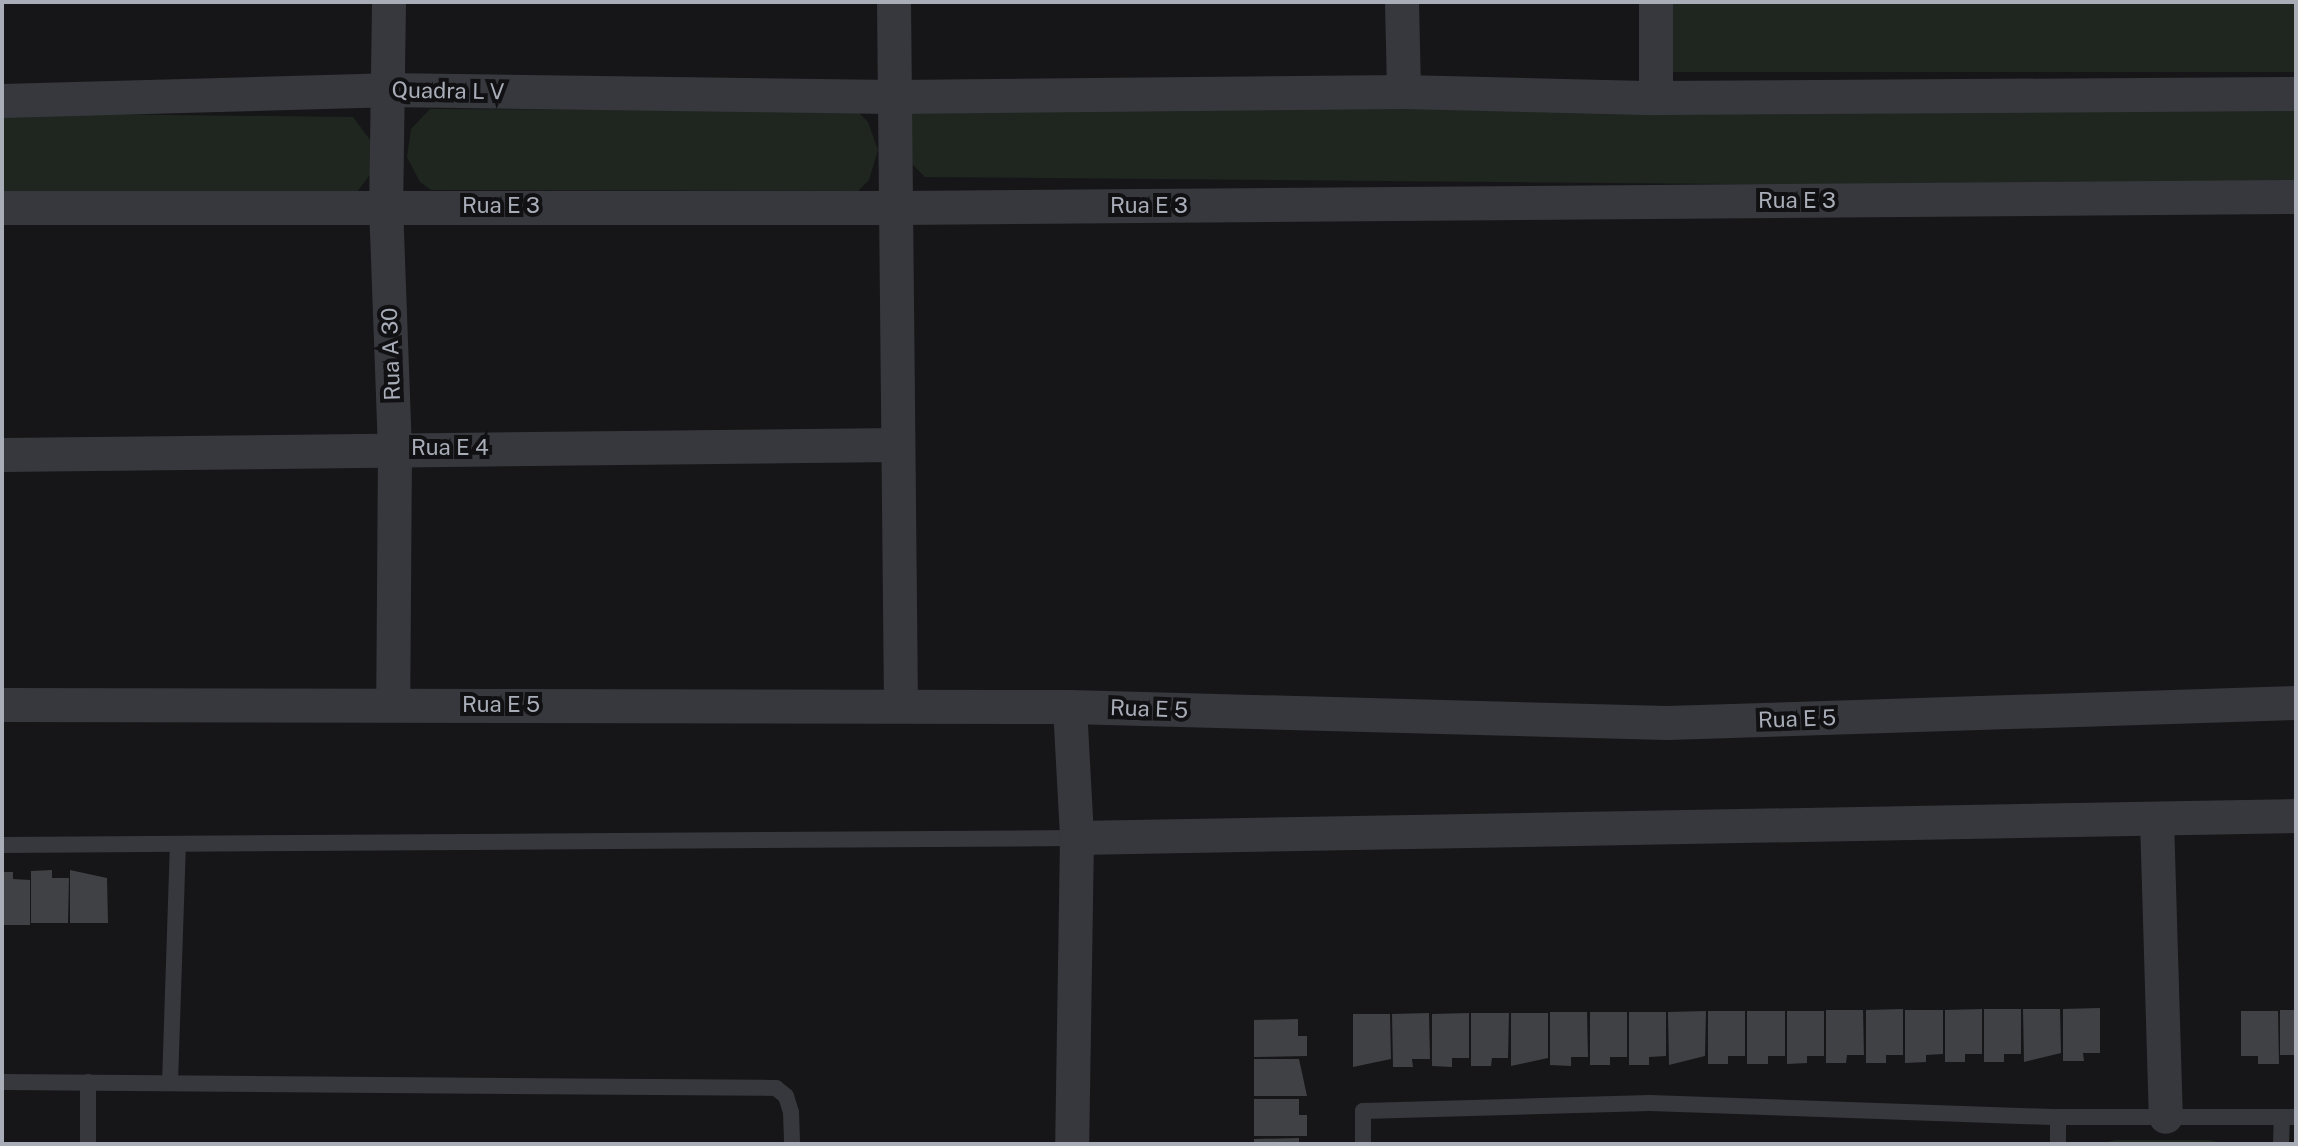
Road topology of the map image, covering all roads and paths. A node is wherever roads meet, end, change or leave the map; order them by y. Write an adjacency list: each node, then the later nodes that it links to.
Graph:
1 (389, 2): 5 (street, Rua A 30)
2 (894, 2): 8 (street)
3 (1402, 2): 6 (street)
4 (1656, 2): 9 (street)
5 (387, 90): 8 (street, Quadra L V); 10 (street, Quadra L V); 12 (street, Rua A 30)
6 (1404, 92): 8 (street, Quadra L V); 9 (street, Quadra L V)
7 (2296, 94): 9 (street, Quadra L V)
8 (894, 97): 14 (street)
9 (1656, 98)
10 (2, 101)
11 (2296, 197): 14 (street, Rua E 3)
12 (386, 205): 13 (street, Rua E 3); 14 (street, Rua E 3); 16 (street, Rua A 30)
13 (2, 208)
14 (897, 208): 15 (street)
15 (898, 445): 16 (street, Rua E 4); 21 (street)
16 (395, 448): 17 (street, Rua E 4); 20 (street, Rua A 30)
17 (2, 455)
18 (2296, 703): 22 (street, Rua E 5)
19 (2, 705): 20 (street, Rua E 5)
20 (393, 705): 21 (street, Rua E 5)
21 (901, 705): 22 (street, Rua E 5)
22 (1070, 707): 25 (street)
23 (2296, 816): 24 (street)
24 (2157, 819): 25 (street); 32 (street)
25 (1077, 838): 27 (lane); 36 (street)
26 (2, 845): 27 (lane)
27 (178, 845): 30 (lane)
28 (2, 1082): 29 (lane)
29 (88, 1082): 30 (lane); 34 (lane)
30 (170, 1083): 35 (lane)
31 (2058, 1117): 32 (lane); 37 (lane); 38 (lane)
32 (2166, 1117): 33 (lane)
33 (2289, 1117): 39 (lane)
34 (88, 1144)
35 (792, 1144)
36 (1072, 1144)
37 (1363, 1144)
38 (2058, 1144)
39 (2281, 1144)

